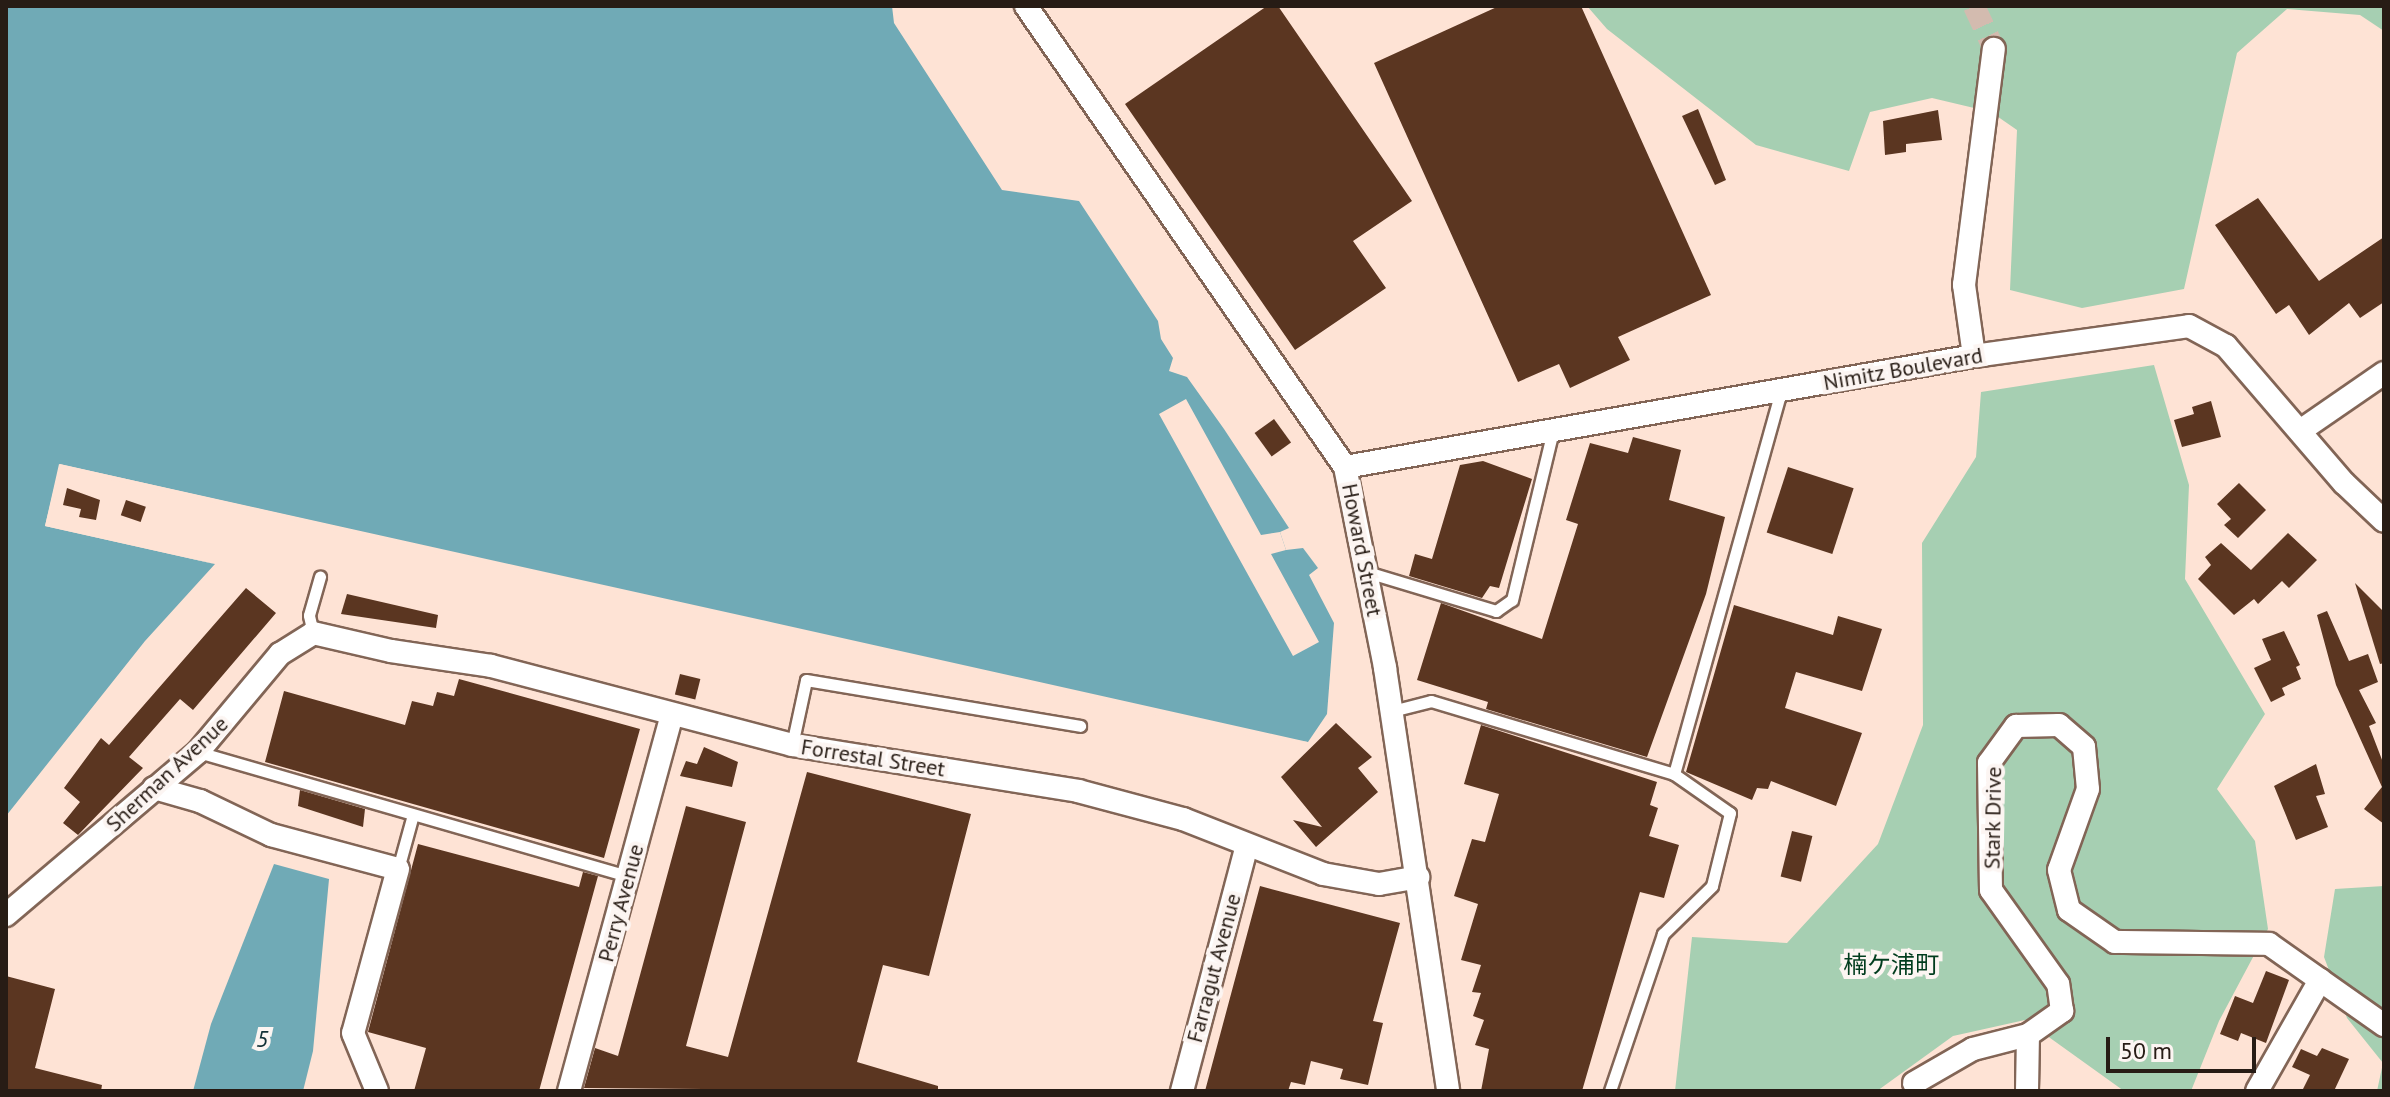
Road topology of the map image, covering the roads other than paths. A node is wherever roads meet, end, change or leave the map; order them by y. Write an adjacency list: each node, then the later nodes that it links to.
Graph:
1 (1026, 6): 8 (street, Howard Street)
2 (1994, 49): 3 (street)
3 (1974, 356): 5 (street, Nimitz Boulevard); 7 (street, Nimitz Boulevard)
4 (2384, 373): 7 (street)
5 (1781, 390): 6 (street, Nimitz Boulevard); 18 (lane)
6 (1553, 430): 8 (street, Nimitz Boulevard); 10 (lane)
7 (2300, 431): 9 (street, Nimitz Boulevard)
8 (1345, 467): 10 (street, Howard Street)
9 (2384, 521)
10 (1366, 572): 13 (street, Howard Street)
11 (320, 577): 12 (lane)
12 (318, 633): 14 (street, Forrestal Street); 17 (street, Sherman Avenue)
13 (1392, 711): 18 (lane); 24 (street, Howard Street)
14 (672, 715): 16 (street, Forrestal Street); 23 (street, Perry Avenue)
15 (1080, 726): 16 (lane)
16 (792, 745): 21 (street, Forrestal Street)
17 (198, 752): 19 (street, Sherman Avenue); 20 (lane)
18 (1674, 774): 34 (lane)
19 (154, 788): 22 (street); 25 (street, Sherman Avenue)
20 (412, 818): 22 (lane); 23 (lane)
21 (1247, 845): 24 (street, Forrestal Street); 32 (street, Farragut Avenue)
22 (398, 869): 30 (street)
23 (628, 876): 31 (street, Perry Avenue)
24 (1418, 877): 33 (street, Howard Street)
25 (6, 915)
26 (2320, 980): 27 (street, Stark Drive); 28 (street, Stark Drive); 36 (street)
27 (2384, 1025)
28 (2028, 1035): 29 (street); 35 (street)
29 (1914, 1083)
30 (377, 1091)
31 (569, 1091)
32 (1182, 1091)
33 (1448, 1091)
34 (1610, 1091)
35 (2027, 1091)
36 (2257, 1091)

